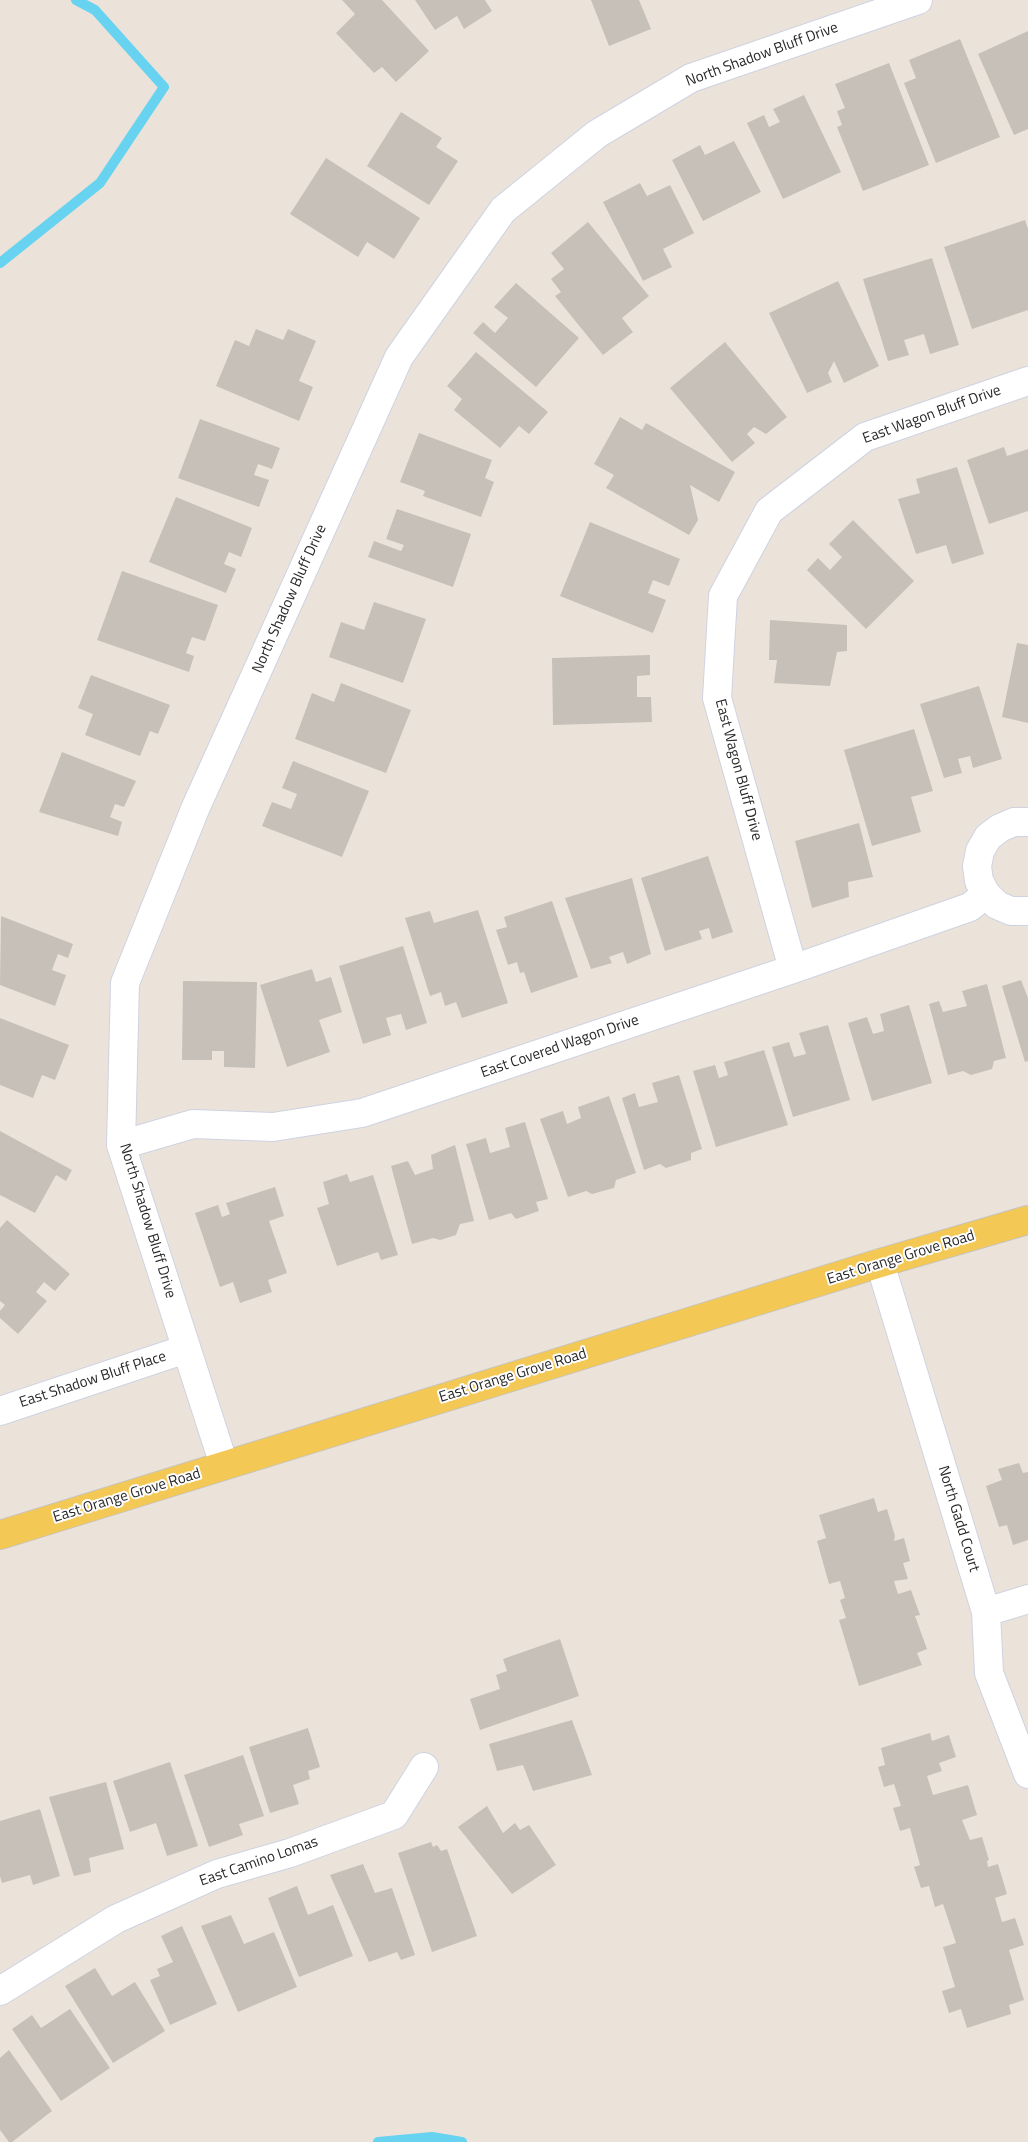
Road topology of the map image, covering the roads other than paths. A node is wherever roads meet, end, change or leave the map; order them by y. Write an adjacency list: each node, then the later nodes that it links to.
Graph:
1 (918, 0): 7 (street, North Shadow Bluff Drive)
2 (1028, 381): 6 (street, East Wagon Bluff Drive)
3 (1028, 822): 4 (street)
4 (986, 894): 5 (street); 6 (street, East Covered Wagon Drive)
5 (1028, 911)
6 (793, 969): 7 (street, East Covered Wagon Drive)
7 (122, 1145): 10 (street, North Shadow Bluff Drive)
8 (1028, 1220): 9 (main road, East Orange Grove Road)
9 (880, 1263): 12 (main road, East Orange Grove Road); 15 (street, North Gadd Court)
10 (186, 1349): 11 (street, East Shadow Bluff Place); 12 (street, North Shadow Bluff Drive)
11 (0, 1411)
12 (224, 1465): 13 (main road, East Orange Grove Road)
13 (0, 1536)
14 (1028, 1599): 15 (street)
15 (986, 1612): 17 (street, North Gadd Court)
16 (424, 1767): 18 (street, East Camino Lomas)
17 (1028, 1774)
18 (0, 1991)

